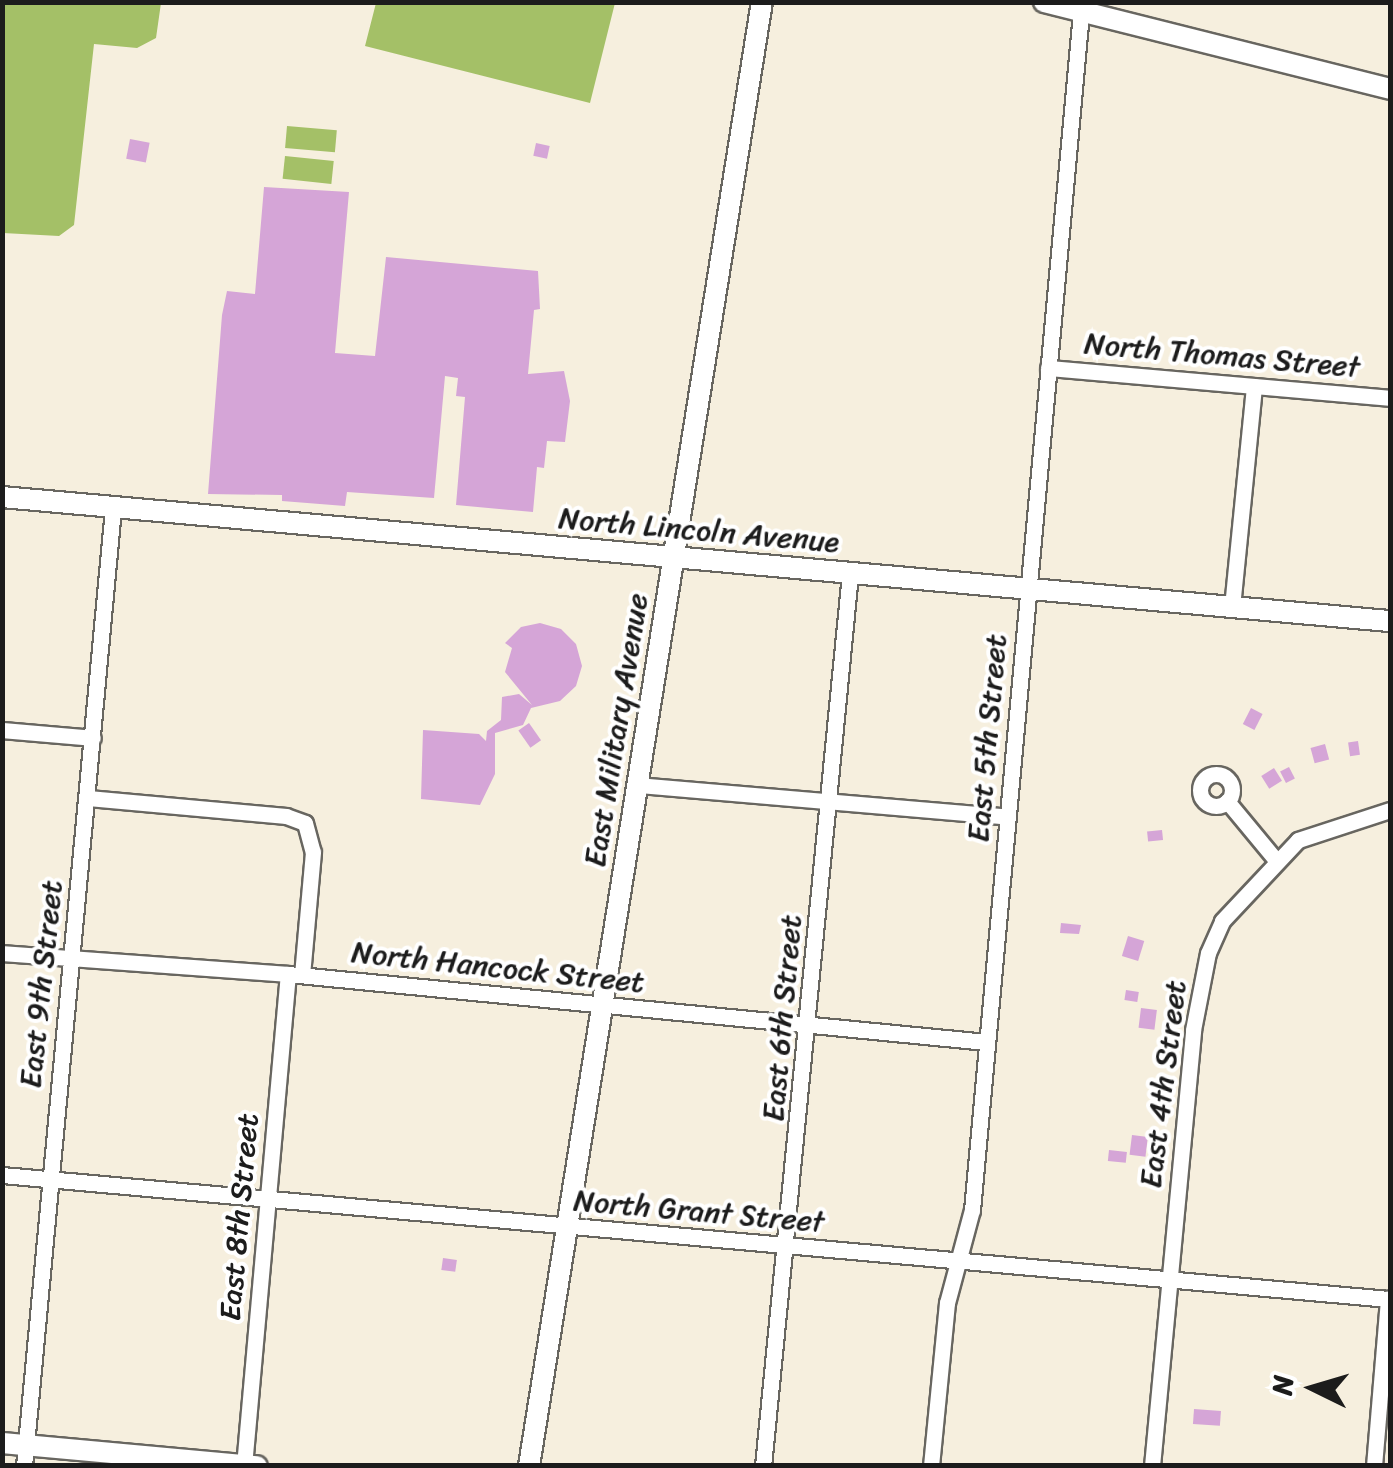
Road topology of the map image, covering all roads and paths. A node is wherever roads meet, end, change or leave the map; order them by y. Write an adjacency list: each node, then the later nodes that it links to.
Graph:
1 (762, 2): 10 (main road, East Military Avenue)
2 (1044, 2): 3 (main road)
3 (1074, 8): 4 (main road); 5 (street, East 5th Street)
4 (1390, 89)
5 (1048, 368): 6 (street, North Thomas Street); 12 (street, East 5th Street)
6 (1254, 386): 7 (street, North Thomas Street); 13 (street)
7 (1390, 398)
8 (2, 497): 9 (main road, North Lincoln Avenue)
9 (114, 508): 10 (main road, North Lincoln Avenue); 16 (street, East 9th Street)
10 (674, 559): 11 (main road, North Lincoln Avenue); 17 (main road, East Military Avenue)
11 (850, 574): 12 (main road, North Lincoln Avenue); 20 (street, East 6th Street)
12 (1028, 589): 13 (main road, North Lincoln Avenue); 22 (street, East 5th Street)
13 (1232, 606): 14 (main road, North Lincoln Avenue)
14 (1390, 621)
15 (2, 730): 16 (street)
16 (93, 738): 18 (street, East 9th Street)
17 (638, 785): 20 (street); 27 (main road, East Military Avenue)
18 (88, 798): 25 (street, East 9th Street); 26 (street, East 8th Street)
19 (1227, 802): 23 (street)
20 (828, 803): 22 (street); 28 (street, East 6th Street)
21 (1390, 810): 23 (street, East 4th Street)
22 (1008, 817): 29 (street, East 5th Street)
23 (1275, 859): 36 (street, East 4th Street)
24 (2, 953): 25 (street, North Hancock Street)
25 (70, 956): 26 (street, North Hancock Street); 31 (street, East 9th Street)
26 (295, 974): 27 (street, North Hancock Street); 32 (street, East 8th Street)
27 (604, 1005): 28 (street, North Hancock Street); 33 (main road, East Military Avenue)
28 (810, 1025): 29 (street, North Hancock Street); 34 (street, East 6th Street)
29 (987, 1042): 35 (street, East 5th Street)
30 (2, 1176): 31 (street, North Grant Street)
31 (50, 1179): 32 (street, North Grant Street); 39 (street, East 9th Street)
32 (268, 1200): 33 (street, North Grant Street); 40 (street, East 8th Street)
33 (568, 1226): 34 (street, North Grant Street); 42 (main road, East Military Avenue)
34 (789, 1247): 35 (street, North Grant Street); 43 (street, East 6th Street)
35 (957, 1262): 36 (street, North Grant Street); 44 (street, East 5th Street)
36 (1168, 1279): 37 (street, North Grant Street); 45 (street, East 4th Street)
37 (1389, 1299): 46 (street)
38 (2, 1443): 39 (main road)
39 (25, 1455): 40 (main road)
40 (244, 1465): 41 (main road)
41 (256, 1466)
42 (529, 1466)
43 (764, 1466)
44 (931, 1466)
45 (1152, 1466)
46 (1374, 1466)

